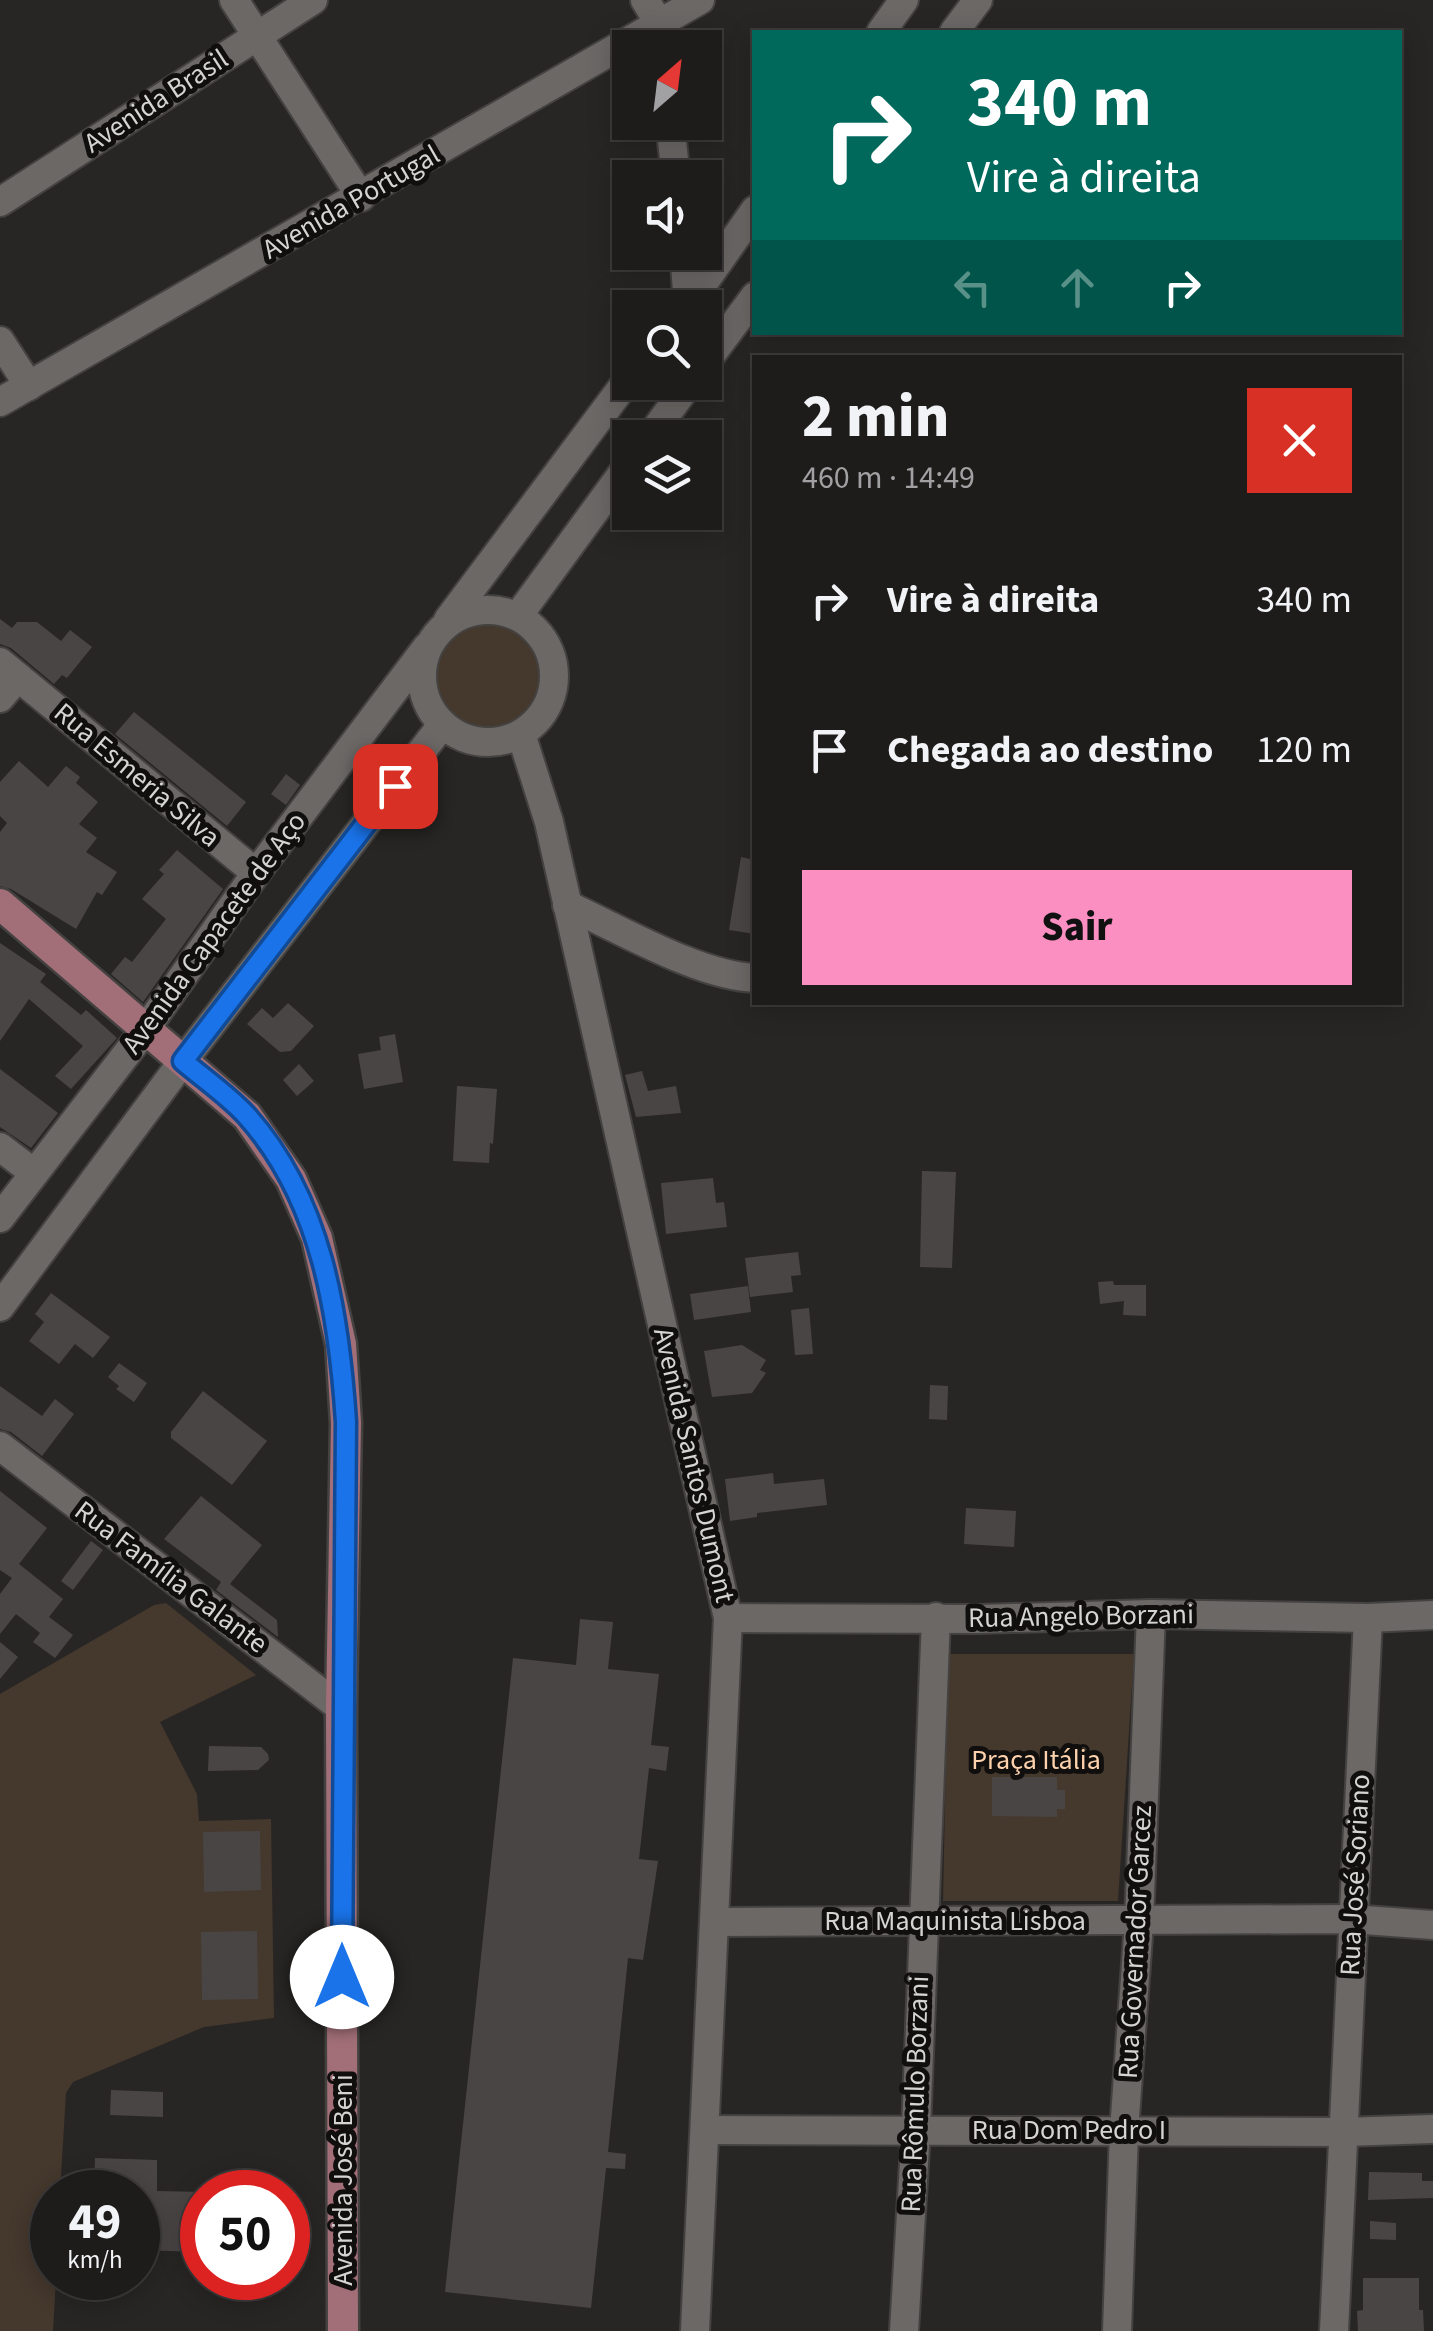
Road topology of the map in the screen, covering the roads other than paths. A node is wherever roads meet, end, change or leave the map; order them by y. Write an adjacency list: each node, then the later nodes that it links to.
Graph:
1 (234, 0): 9 (street)
2 (312, 0): 9 (street, Avenida Brasil)
3 (700, 0): 6 (street, Avenida Portugal)
4 (904, 0): 7 (street)
5 (978, 0): 8 (street)
6 (656, 24): 10 (street, Avenida Portugal)
7 (882, 30)
8 (956, 30)
9 (257, 36): 10 (street); 11 (street, Avenida Brasil)
10 (361, 197): 17 (street, Avenida Portugal)
11 (0, 202)
12 (752, 214): 13 (street)
13 (698, 290)
14 (752, 300): 15 (street)
15 (722, 340)
16 (0, 341): 17 (street)
17 (29, 386): 19 (street, Avenida Portugal)
18 (613, 400): 22 (street, Avenida Capacete de Aço)
19 (0, 402)
20 (612, 487): 21 (street)
21 (518, 616): 22 (street); 25 (street)
22 (436, 636): 24 (street); 26 (street, Avenida Capacete de Aço)
23 (6, 679): 26 (street, Rua Esmeria Silva)
24 (442, 724): 25 (street); 31 (street, Avenida Capacete de Aço)
25 (520, 734): 28 (street, Avenida Santos Dumont)
26 (256, 873): 30 (street, Avenida Capacete de Aço)
27 (0, 904): 30 (main road, Avenida José Beni)
28 (568, 905): 29 (street); 40 (street, Avenida Santos Dumont)
29 (752, 978)
30 (145, 1030): 31 (main road, Avenida José Beni); 33 (street, Avenida Capacete de Aço)
31 (183, 1061): 35 (street, Avenida Capacete de Aço); 42 (main road, Avenida José Beni)
32 (0, 1146): 33 (street)
33 (34, 1173): 34 (street, Avenida Capacete de Aço)
34 (0, 1218)
35 (0, 1307)
36 (0, 1446): 42 (street, Rua Família Galante)
37 (1151, 1614): 39 (street, Rua Angelo Borzani); 41 (street, Rua Angelo Borzani); 46 (street, Rua Governador Garcez)
38 (1433, 1615): 41 (street, Rua Angelo Borzani)
39 (936, 1617): 40 (street, Rua Angelo Borzani); 45 (street, Rua Rômulo Borzani)
40 (728, 1618): 44 (street, Avenida Santos Dumont)
41 (1368, 1618): 43 (street, Rua José Soriano)
42 (341, 1708): 53 (main road, Avenida José Beni)
43 (1352, 1920): 46 (street, Rua Maquinista Lisboa); 47 (street, Rua Maquinista Lisboa); 52 (street, Rua José Soriano)
44 (716, 1922): 45 (street, Rua Maquinista Lisboa); 48 (street, Avenida Santos Dumont)
45 (922, 1922): 46 (street, Rua Maquinista Lisboa); 49 (street, Rua Rômulo Borzani)
46 (1139, 1922): 50 (street, Rua Governador Garcez)
47 (1433, 1925)
48 (705, 2130): 49 (street, Rua Dom Pedro I); 54 (street, Avenida Santos Dumont)
49 (916, 2130): 50 (street, Rua Dom Pedro I); 55 (street, Rua Rômulo Borzani)
50 (1124, 2130): 52 (street, Rua Dom Pedro I); 56 (street, Rua Governador Garcez)
51 (1433, 2130): 52 (street, Rua Dom Pedro I)
52 (1344, 2132): 57 (street, Rua José Soriano)
53 (343, 2331)
54 (695, 2331)
55 (904, 2331)
56 (1118, 2331)
57 (1334, 2331)

